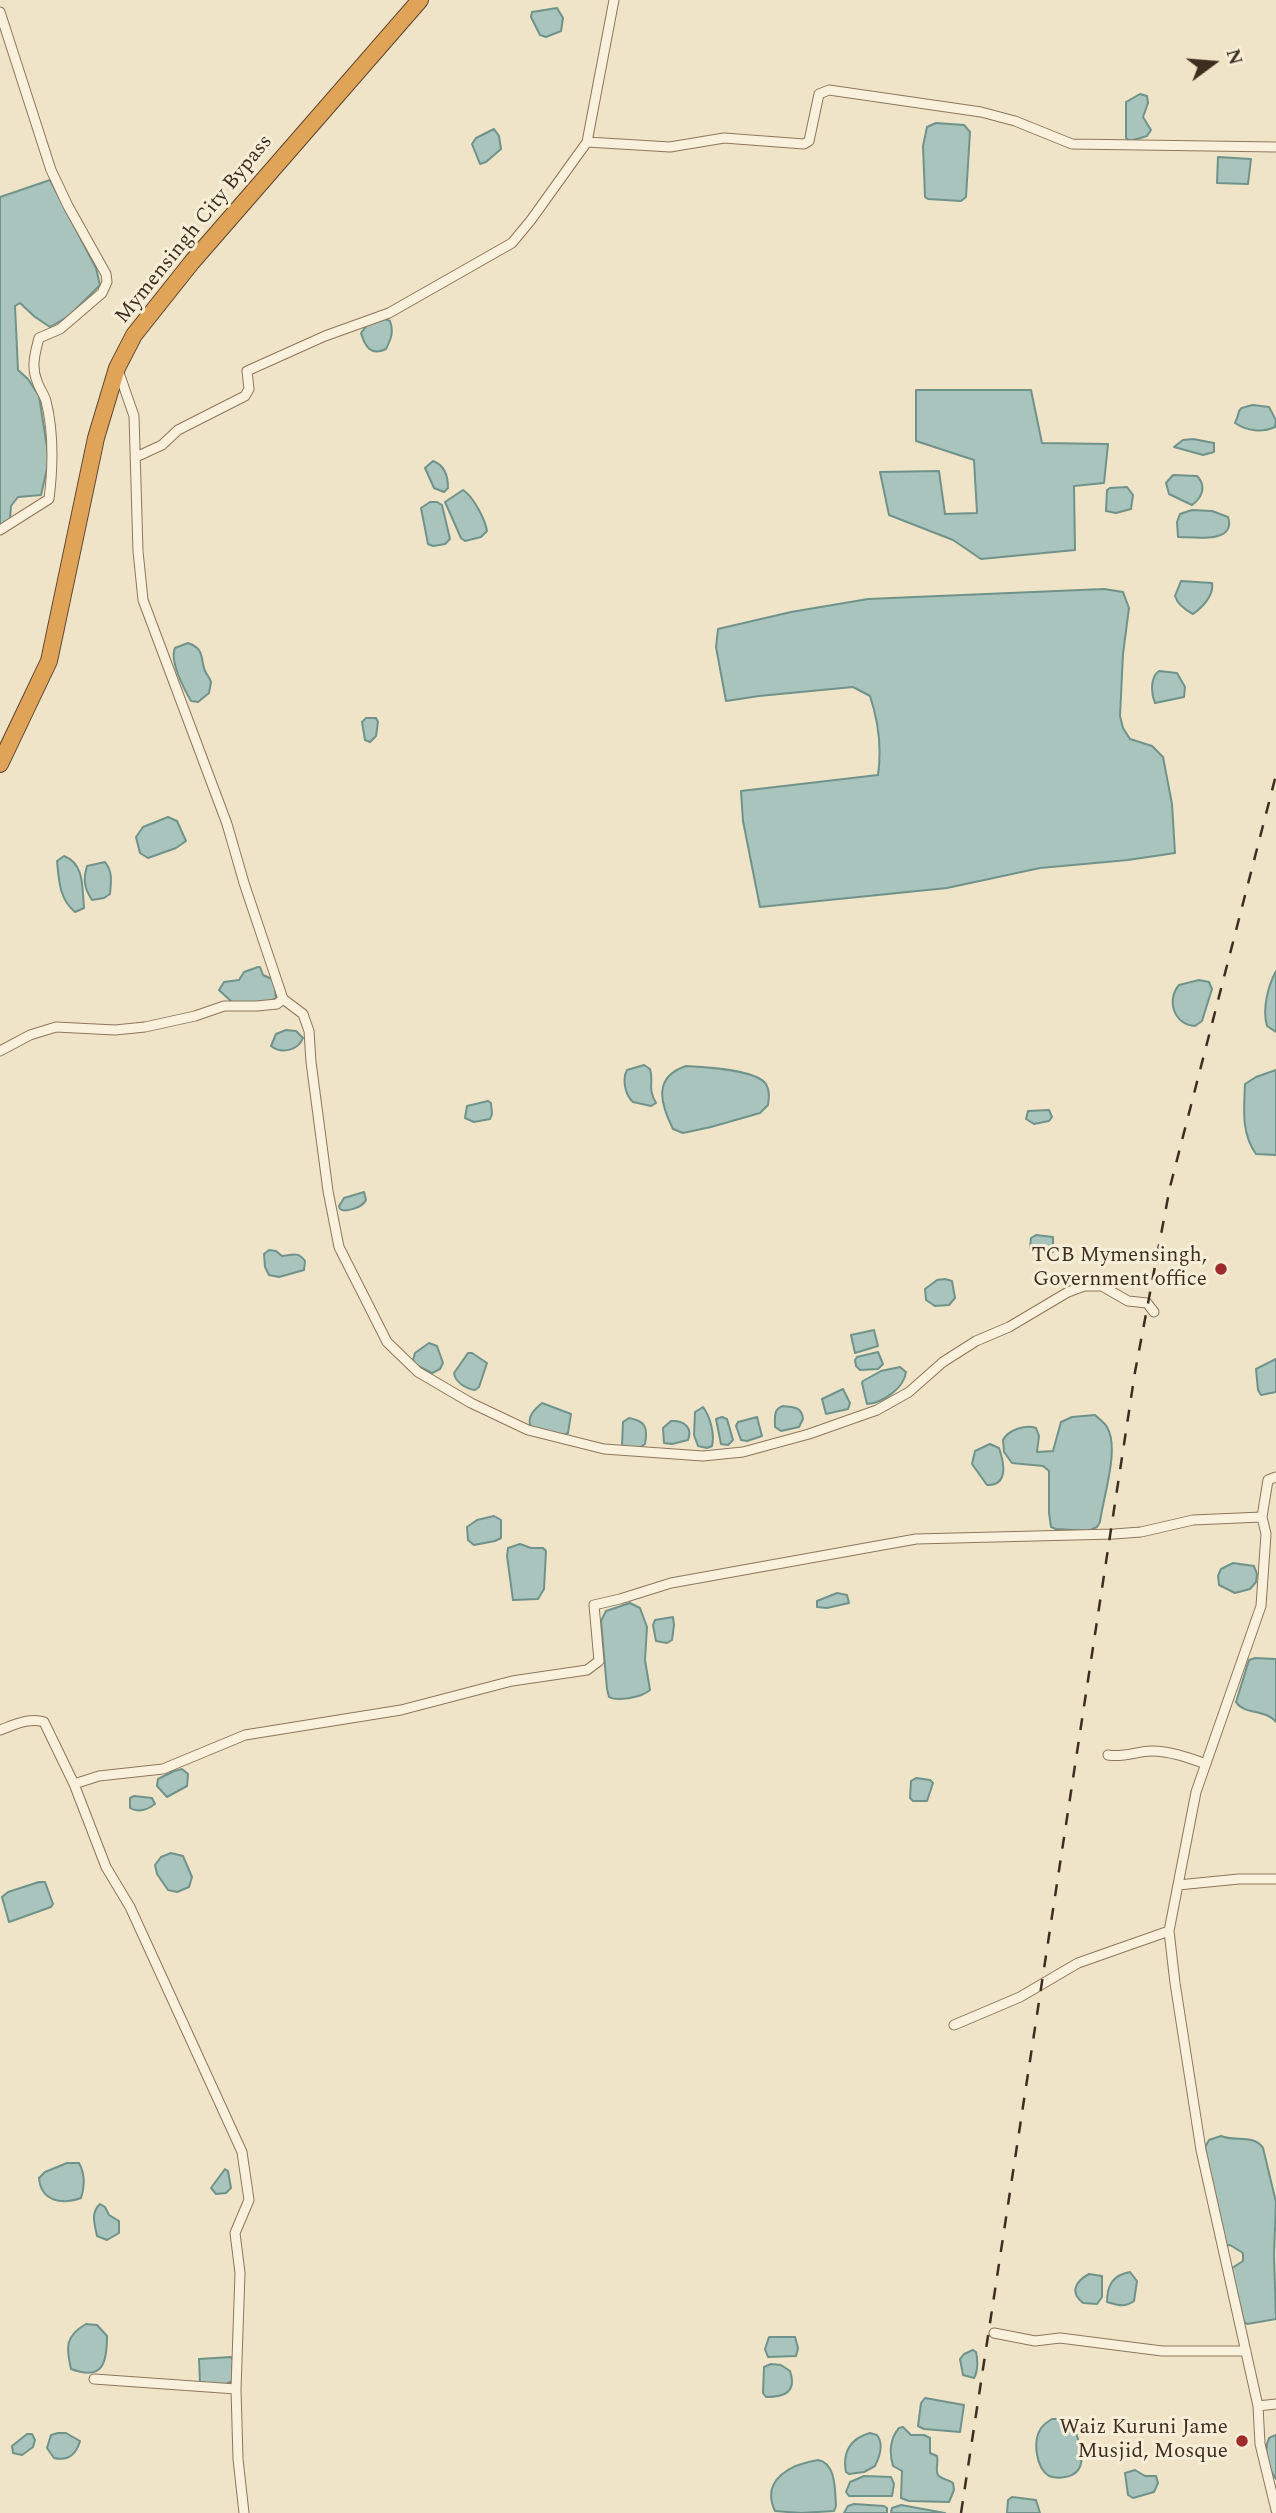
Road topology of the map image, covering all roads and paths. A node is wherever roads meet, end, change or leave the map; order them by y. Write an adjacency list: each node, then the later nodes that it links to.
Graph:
1 (420, 0): 6 (highway, Mymensingh City Bypass)
2 (614, 0): 4 (street)
3 (0, 12): 8 (street)
4 (587, 142): 5 (street); 7 (street)
5 (1276, 147)
6 (117, 368): 7 (street); 9 (highway, Mymensingh City Bypass)
7 (136, 457): 10 (street)
8 (0, 530)
9 (0, 764)
10 (283, 999): 11 (street); 12 (street)
11 (0, 1051)
12 (1154, 1312)
13 (1276, 1477): 14 (street)
14 (1262, 1517): 17 (street); 18 (street)
15 (0, 1730): 18 (street)
16 (1108, 1755): 17 (street)
17 (1206, 1764): 20 (street)
18 (74, 1784): 26 (street)
19 (1276, 1879): 20 (street)
20 (1178, 1885): 21 (street)
21 (1169, 1931): 22 (street); 24 (street)
22 (954, 2025)
23 (994, 2333): 24 (street)
24 (1246, 2351): 28 (street)
25 (94, 2379): 26 (street)
26 (236, 2389): 30 (street)
27 (1276, 2404): 28 (street)
28 (1258, 2406): 29 (street)
29 (1276, 2510)
30 (244, 2513)

